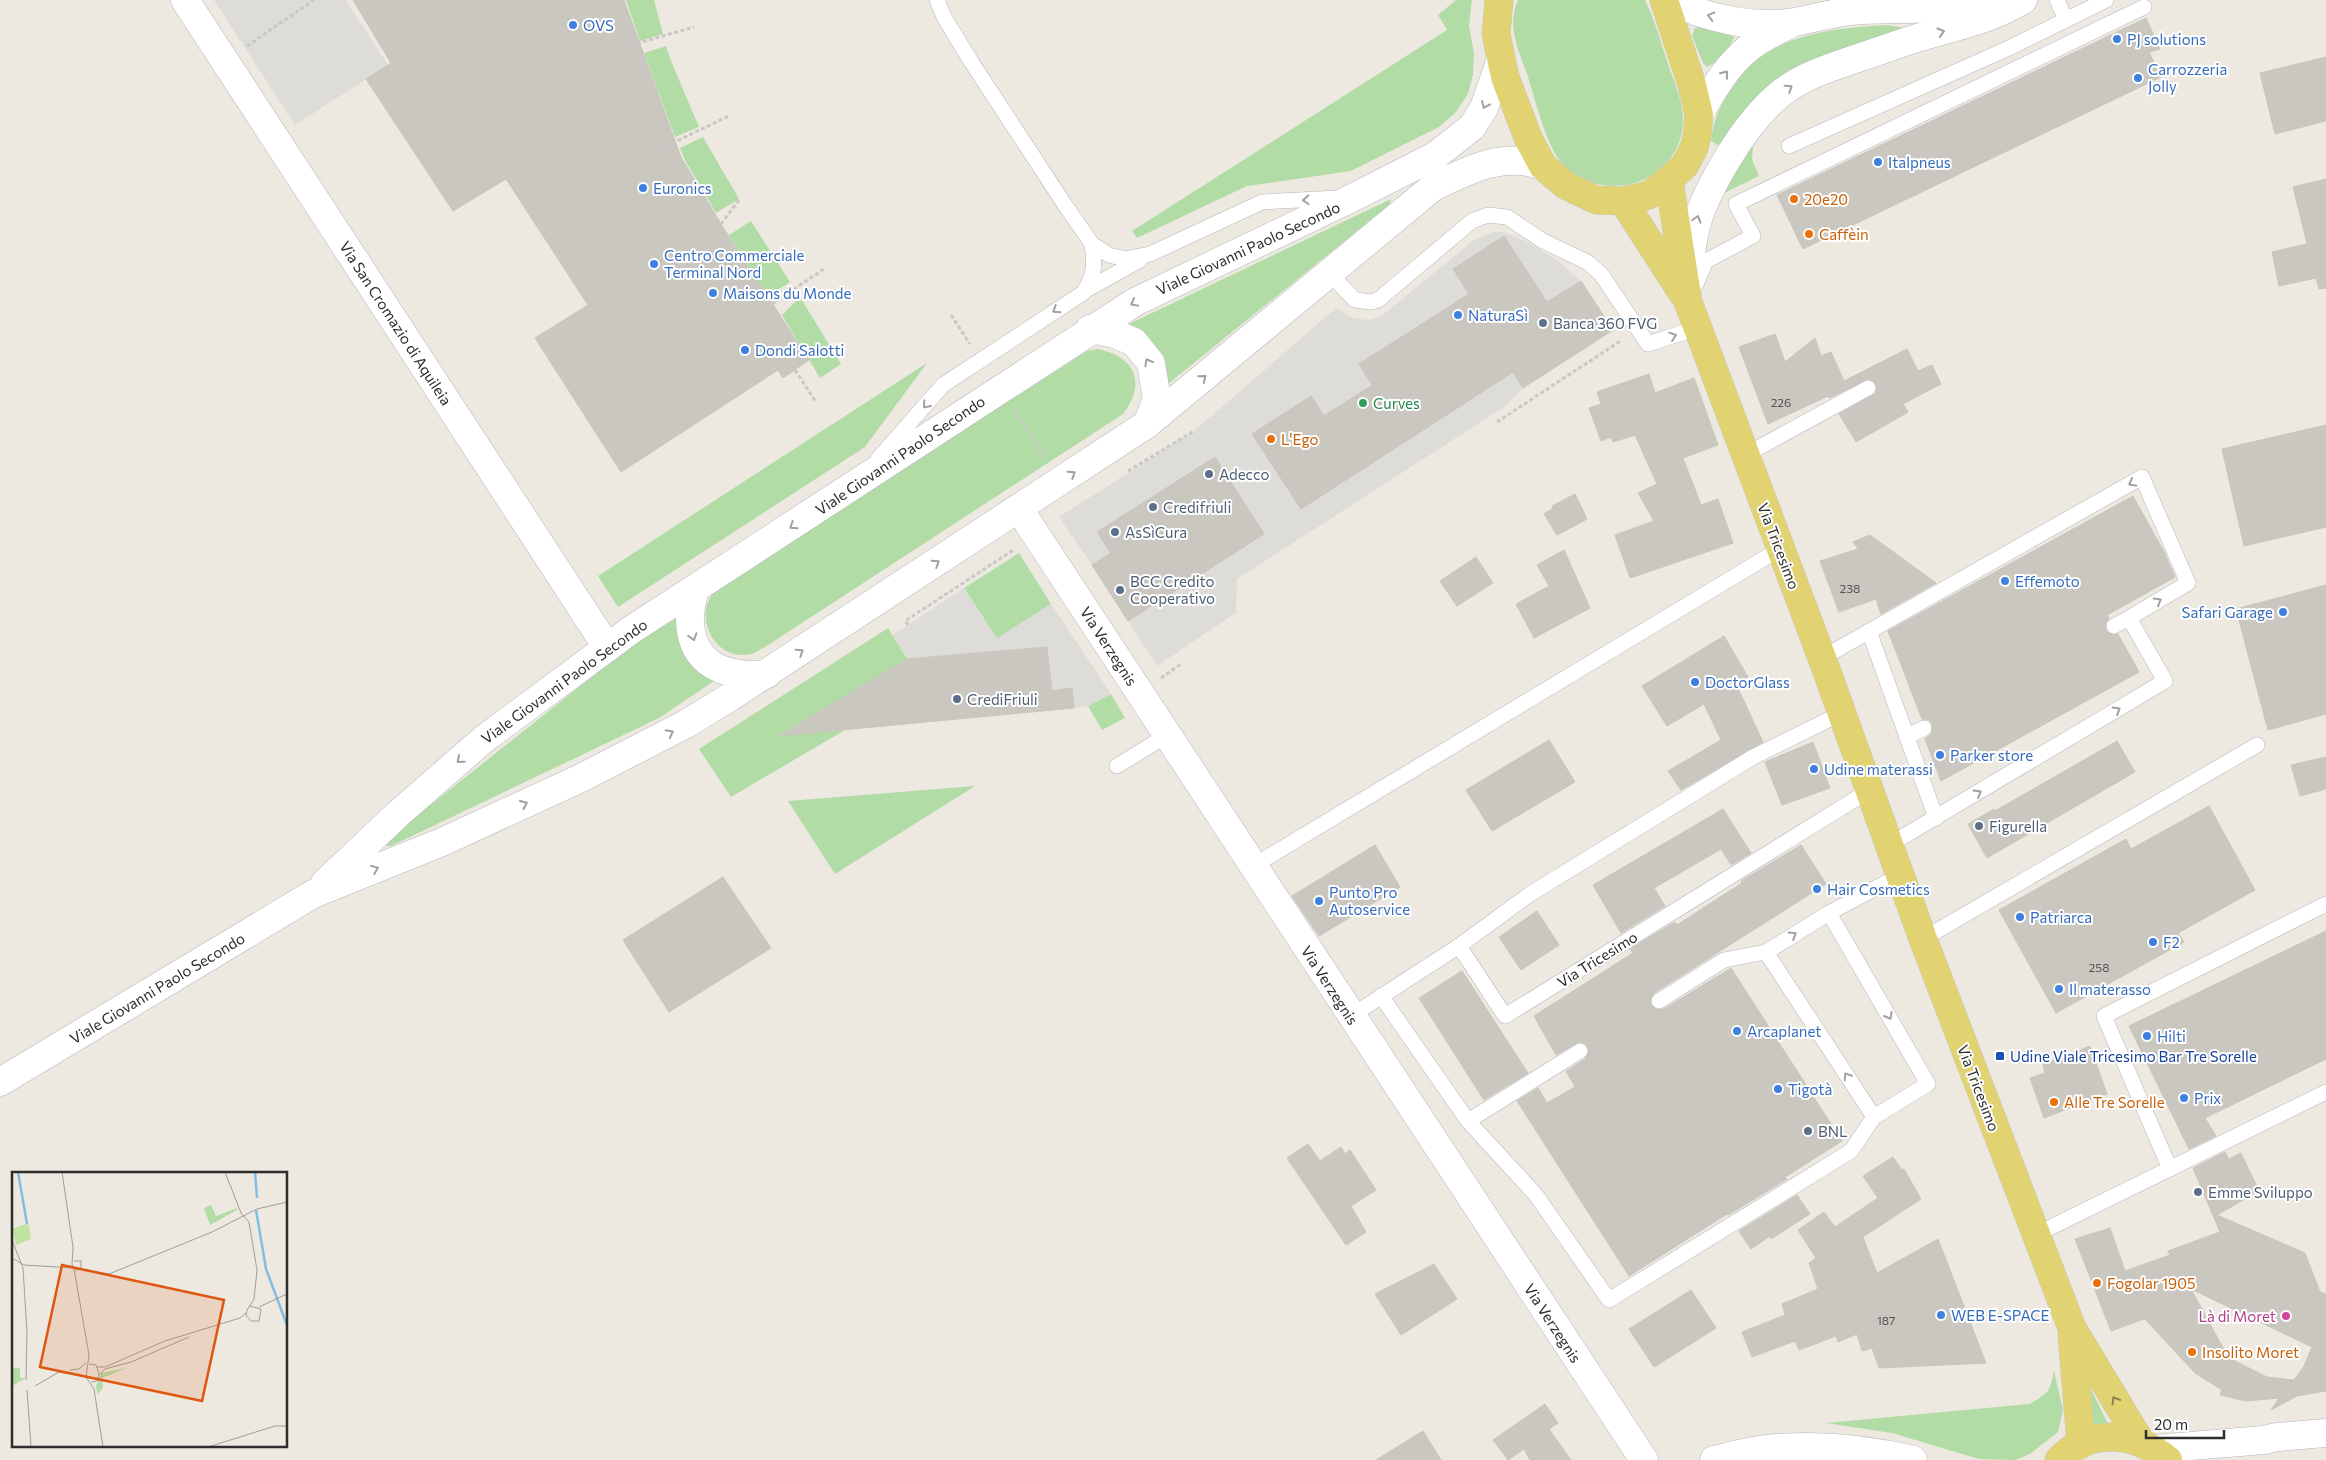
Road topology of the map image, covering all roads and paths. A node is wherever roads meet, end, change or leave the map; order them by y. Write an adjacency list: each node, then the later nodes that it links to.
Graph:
1 (185, 0): 57 (main road, Via San Cromazio di Aquileia)
2 (314, 0): 15 (path)
3 (937, 0): 28 (lane)
4 (1499, 0): 17 (main road)
5 (1664, 0): 18 (main road)
6 (1669, 0): 13 (main road, one-way to 6)
7 (2001, 0): 13 (main road)
8 (2024, 0): 33 (main road, one-way to 8)
9 (2057, 0): 12 (lane)
10 (2106, 0): 12 (lane)
11 (2144, 6): 33 (lane)
12 (2066, 20): 20 (lane)
13 (1794, 22): 18 (main road, one-way to 13)
14 (694, 27): 16 (path)
15 (244, 48)
16 (618, 49)
17 (1501, 59): 22 (main road); 24 (main road, Viale Giovanni Paolo Secondo, one-way to 24)
18 (1699, 115): 23 (main road)
19 (728, 116): 21 (path)
20 (1789, 146)
21 (660, 149)
22 (1543, 166): 26 (main road); 31 (main road, Viale Giovanni Paolo Secondo)
23 (1669, 180): 26 (main road); 33 (main road, Via Tricesimo)
24 (1354, 197): 29 (lane, one-way to 29); 37 (main road, Viale Giovanni Paolo Secondo, one-way to 37)
25 (739, 200): 27 (path)
26 (1623, 201): 33 (main road, Via Tricesimo)
27 (721, 224)
28 (1092, 244): 29 (lane); 32 (lane)
29 (1150, 254): 32 (lane)
30 (824, 268): 34 (path)
31 (1330, 274): 38 (lane); 45 (main road, Viale Giovanni Paolo Secondo, one-way to 31)
32 (1083, 292): 48 (lane, one-way to 48)
33 (1688, 302): 36 (main road, Via Tricesimo)
34 (772, 304)
35 (951, 315): 39 (path)
36 (1697, 328): 38 (lane, one-way to 36); 46 (main road, Via Tricesimo)
37 (1090, 329): 45 (main road, one-way to 37); 48 (main road, Viale Giovanni Paolo Secondo)
38 (1638, 330): 44 (path)
39 (966, 338)
40 (795, 370): 42 (path)
41 (1868, 388): 46 (lane)
42 (816, 402)
43 (1013, 409): 47 (path)
44 (1497, 422)
45 (1147, 424): 49 (main road, Viale Giovanni Paolo Secondo, one-way to 45)
46 (1745, 455): 51 (main road, Via Tricesimo)
47 (1048, 463)
48 (854, 486): 52 (main road, Viale Giovanni Paolo Secondo, one-way to 52)
49 (1019, 509): 60 (main road, Viale Giovanni Paolo Secondo, one-way to 49); 64 (main road, Via Verzegnis)
50 (1020, 546): 54 (path)
51 (1780, 549): 58 (main road, Via Tricesimo); 71 (lane)
52 (695, 589): 57 (main road, Viale Giovanni Paolo Secondo); 60 (main road, one-way to 60)
53 (2129, 618): 55 (lane); 56 (lane, one-way to 56); 69 (lane, one-way to 53)
54 (908, 625)
55 (2114, 626)
56 (1869, 631): 58 (lane); 65 (lane)
57 (607, 647): 73 (main road, Viale Giovanni Paolo Secondo, one-way to 73)
58 (1822, 658): 62 (main road, Via Tricesimo)
59 (1181, 664): 61 (path)
60 (767, 674): 73 (main road, Viale Giovanni Paolo Secondo, one-way to 60)
61 (1163, 676)
62 (1842, 713): 68 (main road, Via Tricesimo); 77 (lane)
63 (1924, 728): 65 (lane)
64 (1167, 735): 67 (lane); 71 (main road, Via Verzegnis)
65 (1907, 737): 69 (lane)
66 (2257, 745): 76 (lane)
67 (1117, 766)
68 (1870, 790): 70 (main road, Via Tricesimo); 77 (lane, Via Tricesimo)
69 (1936, 818): 70 (lane)
70 (1889, 845): 72 (main road, Via Tricesimo)
71 (1253, 866): 81 (main road, Via Verzegnis)
72 (1900, 875): 75 (lane); 76 (main road, Via Tricesimo)
73 (313, 894): 83 (main road, Viale Giovanni Paolo Secondo)
74 (2326, 904): 87 (lane)
75 (1829, 913): 78 (lane, one-way to 75); 85 (lane, one-way to 85)
76 (1923, 939): 88 (main road, Via Tricesimo)
77 (1459, 946): 79 (lane)
78 (1766, 952): 80 (lane); 85 (lane, one-way to 78)
79 (1381, 996): 81 (lane); 86 (lane)
80 (1659, 1001)
81 (1351, 1016): 94 (main road, Via Verzegnis)
82 (1580, 1051): 86 (lane)
83 (0, 1082)
84 (2326, 1092): 87 (lane)
85 (1874, 1116): 86 (lane)
86 (1468, 1121)
87 (2170, 1169): 88 (lane)
88 (2034, 1235): 89 (main road, Via Tricesimo)
89 (2072, 1328): 92 (main road, Via Tricesimo); 93 (main road, Via Tricesimo, one-way to 89)
90 (2326, 1433): 91 (main road)
91 (2264, 1440): 93 (main road); 98 (main road)
92 (2081, 1444): 93 (main road); 97 (main road)
93 (2154, 1450)
94 (1644, 1460)
95 (1714, 1460): 96 (main road)
96 (1913, 1460)
97 (2059, 1460)
98 (2242, 1460)

